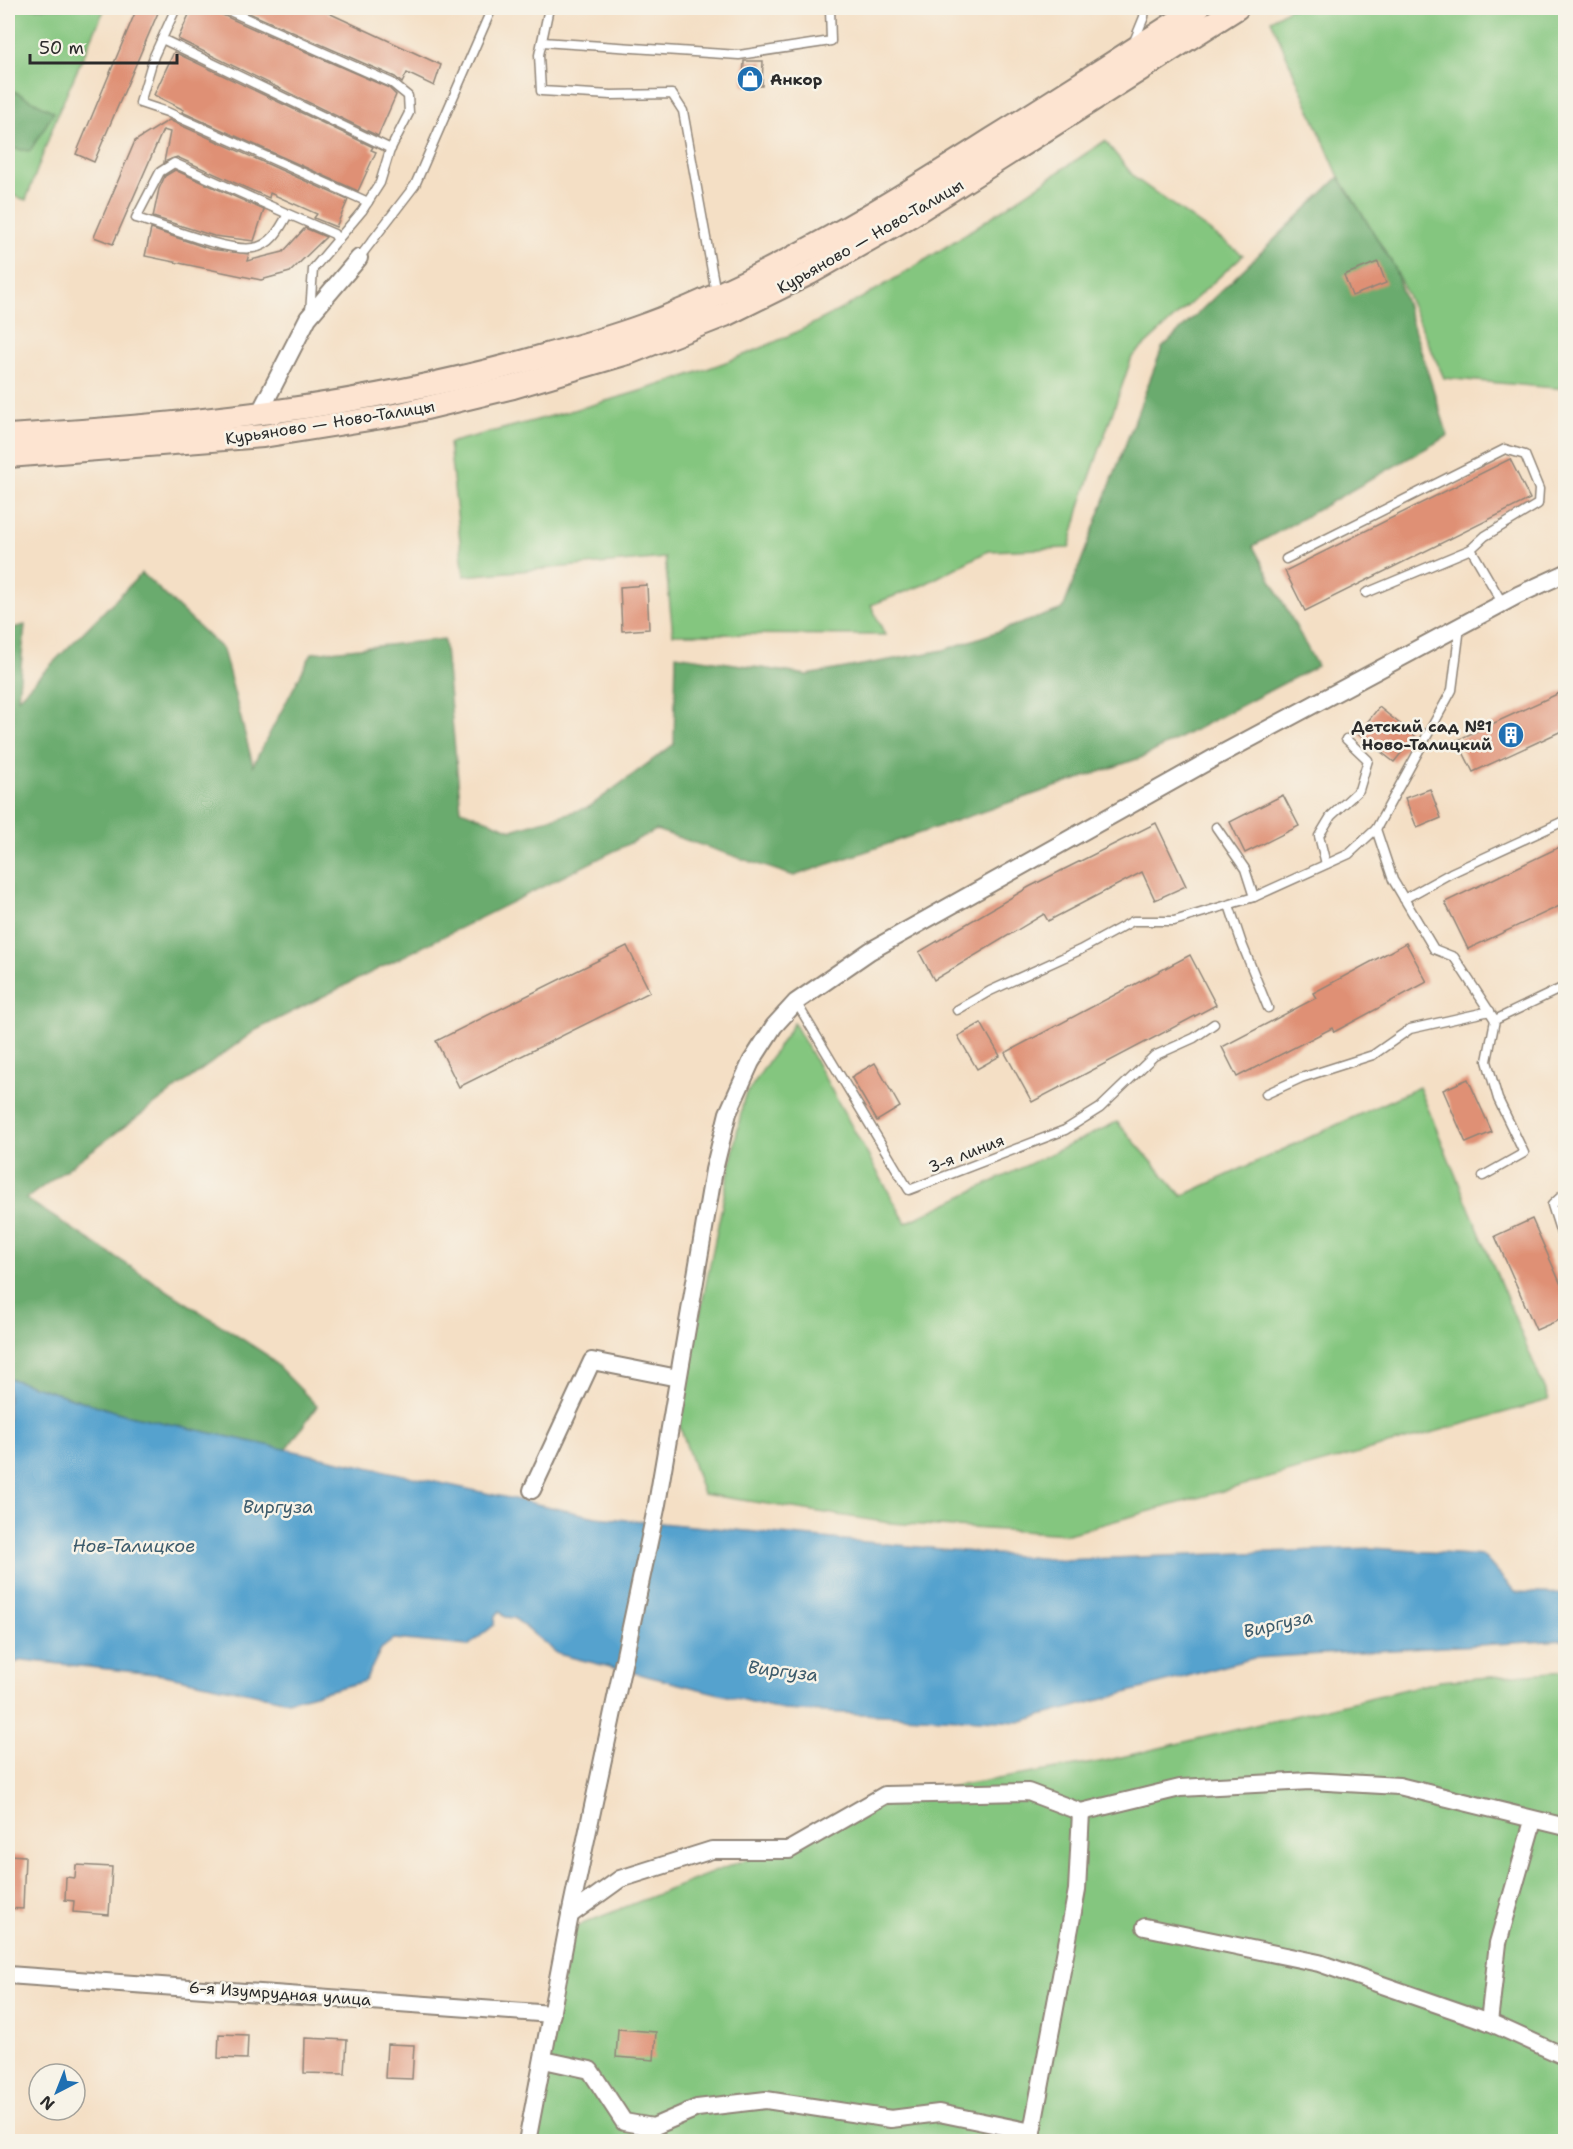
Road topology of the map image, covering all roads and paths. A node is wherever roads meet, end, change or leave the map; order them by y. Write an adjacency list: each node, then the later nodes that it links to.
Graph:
1 (176, 8): 9 (lane)
2 (223, 8): 12 (lane)
3 (492, 8): 16 (lane)
4 (549, 8): 10 (lane)
5 (830, 8): 10 (lane)
6 (1144, 8): 11 (lane)
7 (1198, 8): 11 (main road, Курьяново — Ново-Талицы)
8 (1237, 8): 21 (main road, Курьяново — Ново-Талицы)
9 (162, 39): 12 (lane); 13 (lane)
10 (542, 42): 17 (lane)
11 (1130, 52): 17 (main road, Курьяново — Ново-Талицы)
12 (391, 148): 13 (lane)
13 (368, 202): 15 (lane)
14 (288, 214): 14 (lane); 15 (lane)
15 (338, 240): 18 (lane)
16 (359, 258): 18 (street)
17 (716, 294): 19 (main road, Курьяново — Ново-Талицы)
18 (310, 316): 19 (street)
19 (259, 414): 20 (main road, Курьяново — Ново-Талицы)
20 (8, 436)
21 (8, 456)
22 (1471, 549): 23 (lane); 25 (lane); 26 (lane)
23 (1286, 559)
24 (1566, 573): 26 (street)
25 (1366, 593)
26 (1503, 604): 27 (street)
27 (1460, 626): 31 (lane); 37 (street)
28 (1346, 739): 32 (lane)
29 (1566, 820): 34 (lane)
30 (1216, 827): 33 (lane)
31 (1376, 829): 32 (lane); 34 (lane)
32 (1326, 864): 33 (lane)
33 (1254, 897): 35 (lane)
34 (1404, 899): 40 (lane)
35 (1229, 904): 38 (lane); 39 (lane)
36 (1566, 986): 41 (lane)
37 (796, 1002): 42 (lane, 3-я линия); 47 (street)
38 (1268, 1008)
39 (957, 1010)
40 (1490, 1011): 41 (lane); 43 (lane)
41 (1495, 1020): 44 (lane)
42 (1214, 1024)
43 (1266, 1094)
44 (1483, 1176)
45 (1566, 1192): 46 (lane)
46 (1566, 1249)
47 (678, 1378): 48 (street); 52 (street)
48 (532, 1490)
49 (1081, 1812): 50 (street); 52 (street); 59 (street)
50 (1533, 1821): 51 (street); 56 (street)
51 (1566, 1827)
52 (570, 1915): 55 (street)
53 (1145, 1927): 56 (street)
54 (8, 1975): 55 (street, 6-я Изумрудная улица)
55 (552, 2014): 58 (street)
56 (1489, 2022): 57 (street)
57 (1566, 2056)
58 (544, 2060): 59 (street); 60 (street)
59 (1031, 2137)
60 (527, 2142)

